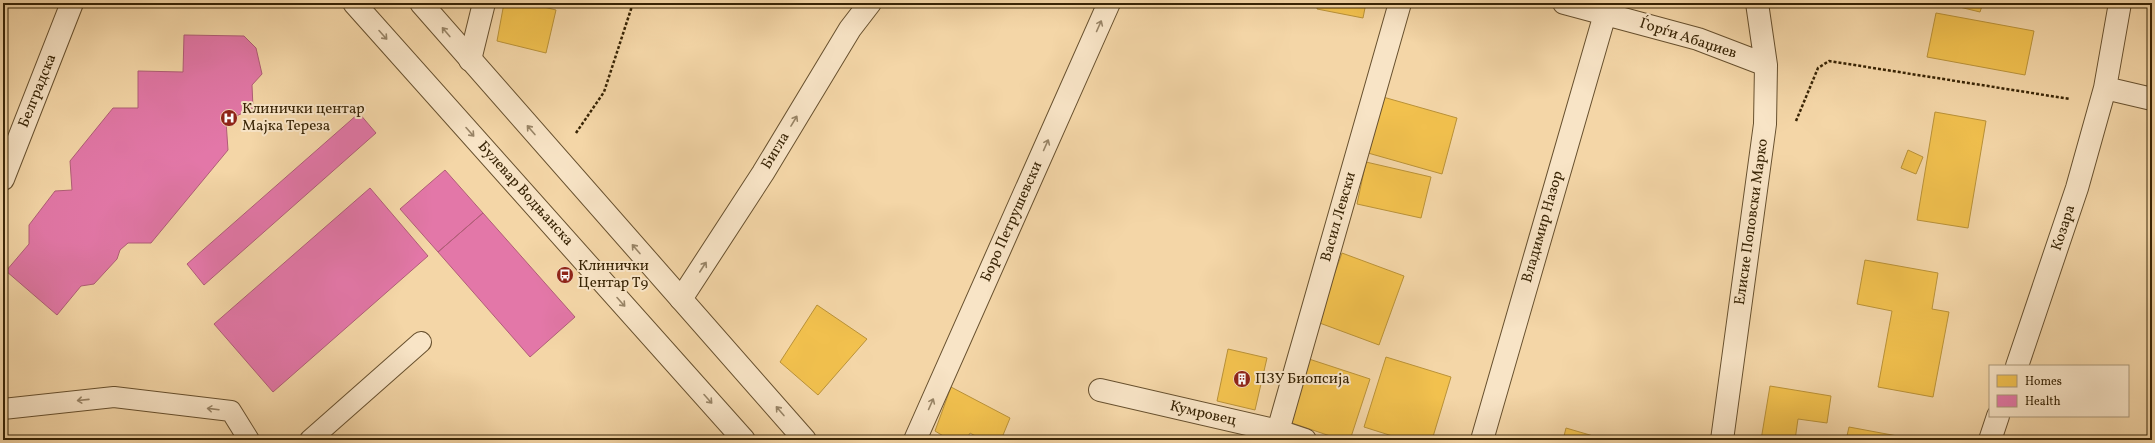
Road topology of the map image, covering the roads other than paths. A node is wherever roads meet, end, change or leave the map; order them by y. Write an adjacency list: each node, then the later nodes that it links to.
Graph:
1 (72, 3): 16 (street, Белградска)
2 (354, 3): 26 (street, Булевар Водњанска, one-way to 26)
3 (421, 3): 12 (street, one-way to 3)
4 (484, 3): 12 (street)
5 (870, 3): 17 (street, Бигла, one-way to 5)
6 (1109, 3): 28 (street, Боро Петрушевски, one-way to 6)
7 (1400, 3): 23 (street, Васил Левски)
8 (1564, 3): 11 (street, Ѓорѓи Абаџиев)
9 (1757, 3): 13 (street, Елисие Поповски Марко)
10 (2120, 3): 14 (street, Козара)
11 (1605, 14): 13 (street, Ѓорѓи Абаџиев); 30 (street, Владимир Назор)
12 (470, 60): 17 (street, one-way to 12)
13 (1766, 65): 31 (street, Елисие Поповски Марко)
14 (2103, 96): 15 (street); 19 (street, Козара)
15 (2152, 99)
16 (3, 179)
17 (681, 299): 27 (street, one-way to 17)
18 (422, 342): 25 (lane)
19 (2016, 365)
20 (1100, 390): 23 (street, Кумровец)
21 (3, 409): 24 (lane, one-way to 21)
22 (1998, 417): 32 (street)
23 (1278, 431): 29 (street, Кумровец)
24 (249, 440)
25 (310, 440)
26 (744, 440)
27 (805, 440)
28 (915, 440)
29 (1305, 440)
30 (1482, 440)
31 (1722, 440)
32 (1990, 440)

